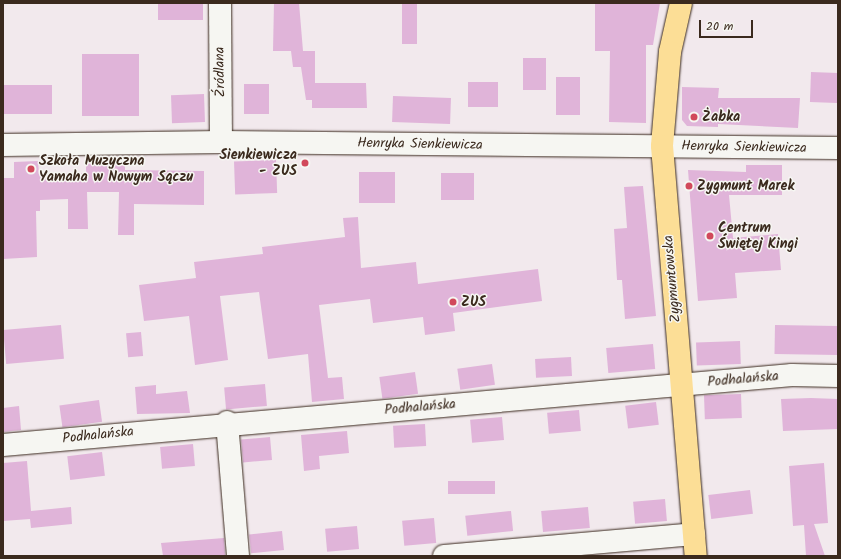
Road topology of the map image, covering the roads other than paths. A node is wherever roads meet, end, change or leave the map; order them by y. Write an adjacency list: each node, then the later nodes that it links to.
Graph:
1 (220, 3): 3 (street, Źródlana)
2 (681, 3): 5 (main road, Zygmuntowska)
3 (221, 142): 4 (street, Henryka Sienkiewicza); 5 (street, Henryka Sienkiewicza)
4 (3, 145)
5 (662, 146): 6 (street, Henryka Sienkiewicza); 8 (main road, Zygmuntowska)
6 (838, 148)
7 (838, 376): 8 (street, Podhalańska)
8 (682, 385): 9 (street, Podhalańska); 11 (main road, Zygmuntowska)
9 (228, 422): 10 (street, Podhalańska); 12 (street)
10 (3, 445)
11 (694, 534): 13 (street); 14 (main road, Zygmuntowska)
12 (238, 556)
13 (444, 556)
14 (696, 556)

